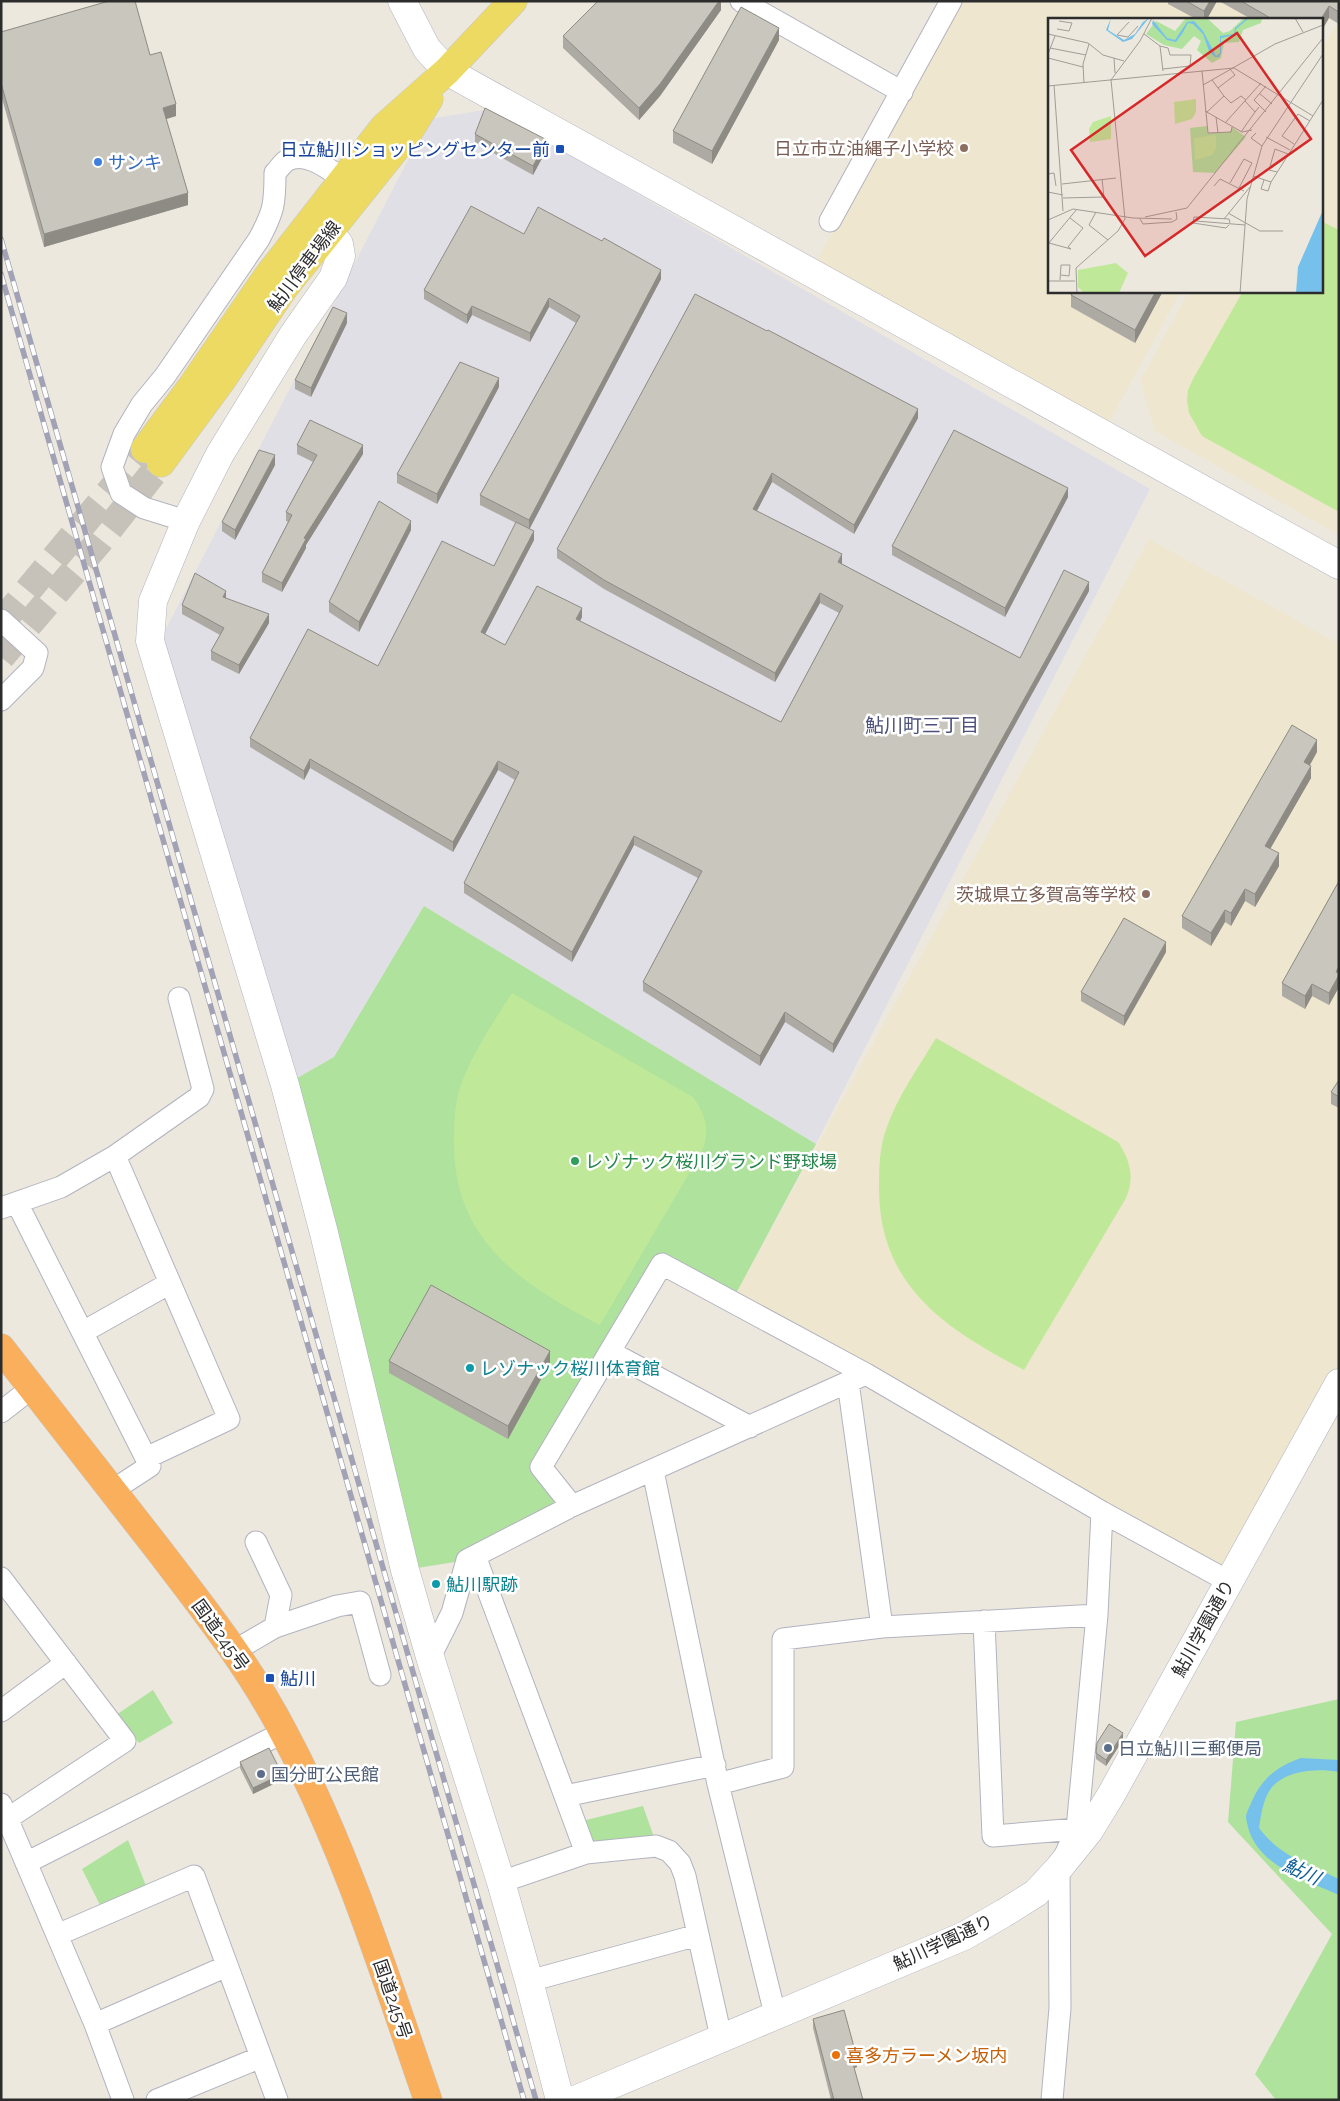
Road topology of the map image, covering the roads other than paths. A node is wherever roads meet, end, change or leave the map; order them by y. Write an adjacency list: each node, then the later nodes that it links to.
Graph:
1 (402, 1): 5 (street)
2 (513, 1): 5 (main road, 鮎川停車場線)
3 (741, 1): 6 (street)
4 (951, 1): 6 (street)
5 (448, 71): 7 (main road, 鮎川停車場線); 9 (main road, 鮎川停車場線); 11 (street)
6 (902, 92): 8 (street)
7 (343, 179): 9 (main road, 鮎川停車場線); 10 (street)
8 (830, 221)
9 (329, 232): 10 (street)
10 (186, 521): 40 (street)
11 (1339, 565)
12 (1, 620): 13 (street)
13 (1, 700)
14 (178, 998): 15 (street)
15 (115, 1156): 16 (street); 17 (street)
16 (9, 1205): 18 (street)
17 (170, 1283): 18 (street); 26 (street)
18 (83, 1332): 26 (street)
19 (1, 1348): 23 (highway, 国道245号)
20 (610, 1352): 21 (street); 25 (street); 29 (street)
21 (857, 1378): 25 (street); 30 (street); 37 (street)
22 (1339, 1383): 34 (street, 鮎川学園通り)
23 (33, 1387): 24 (street); 28 (highway, 国道245号)
24 (1, 1412)
25 (750, 1427): 27 (street)
26 (146, 1458): 28 (street)
27 (653, 1471): 29 (street); 45 (street)
28 (113, 1490): 39 (highway, 国道245号)
29 (572, 1506): 32 (street)
30 (1102, 1512): 34 (street); 35 (street)
31 (256, 1542): 38 (street)
32 (475, 1556): 40 (street); 46 (street)
33 (1, 1578): 41 (street)
34 (1228, 1582): 51 (street, 鮎川学園通り)
35 (1097, 1615): 36 (street); 48 (street)
36 (984, 1621): 37 (street); 48 (street)
37 (882, 1626): 45 (street)
38 (275, 1627): 39 (street); 42 (street)
39 (234, 1651): 44 (highway, 国道245号)
40 (430, 1658): 52 (street)
41 (66, 1663): 43 (street); 47 (street)
42 (380, 1675)
43 (1, 1711)
44 (284, 1732): 50 (street); 64 (highway, 国道245号)
45 (717, 1774): 46 (street); 57 (street)
46 (565, 1796): 49 (street)
47 (4, 1812): 50 (street)
48 (1077, 1830): 51 (street)
49 (586, 1853): 52 (street); 54 (street)
50 (26, 1863): 53 (street)
51 (1059, 1868): 57 (street, 鮎川学園通り); 67 (street)
52 (501, 1882): 56 (street)
53 (57, 1935): 55 (street); 58 (street)
54 (698, 1935): 56 (street); 59 (street)
55 (227, 1966): 58 (street); 60 (street)
56 (530, 1981): 65 (street)
57 (775, 2014): 59 (street, 鮎川学園通り)
58 (95, 2024): 61 (street)
59 (721, 2037): 66 (street, 鮎川学園通り)
60 (261, 2057): 62 (street); 63 (street)
61 (123, 2100)
62 (158, 2100)
63 (277, 2100)
64 (428, 2100)
65 (560, 2100)
66 (575, 2100)
67 (1052, 2100)

